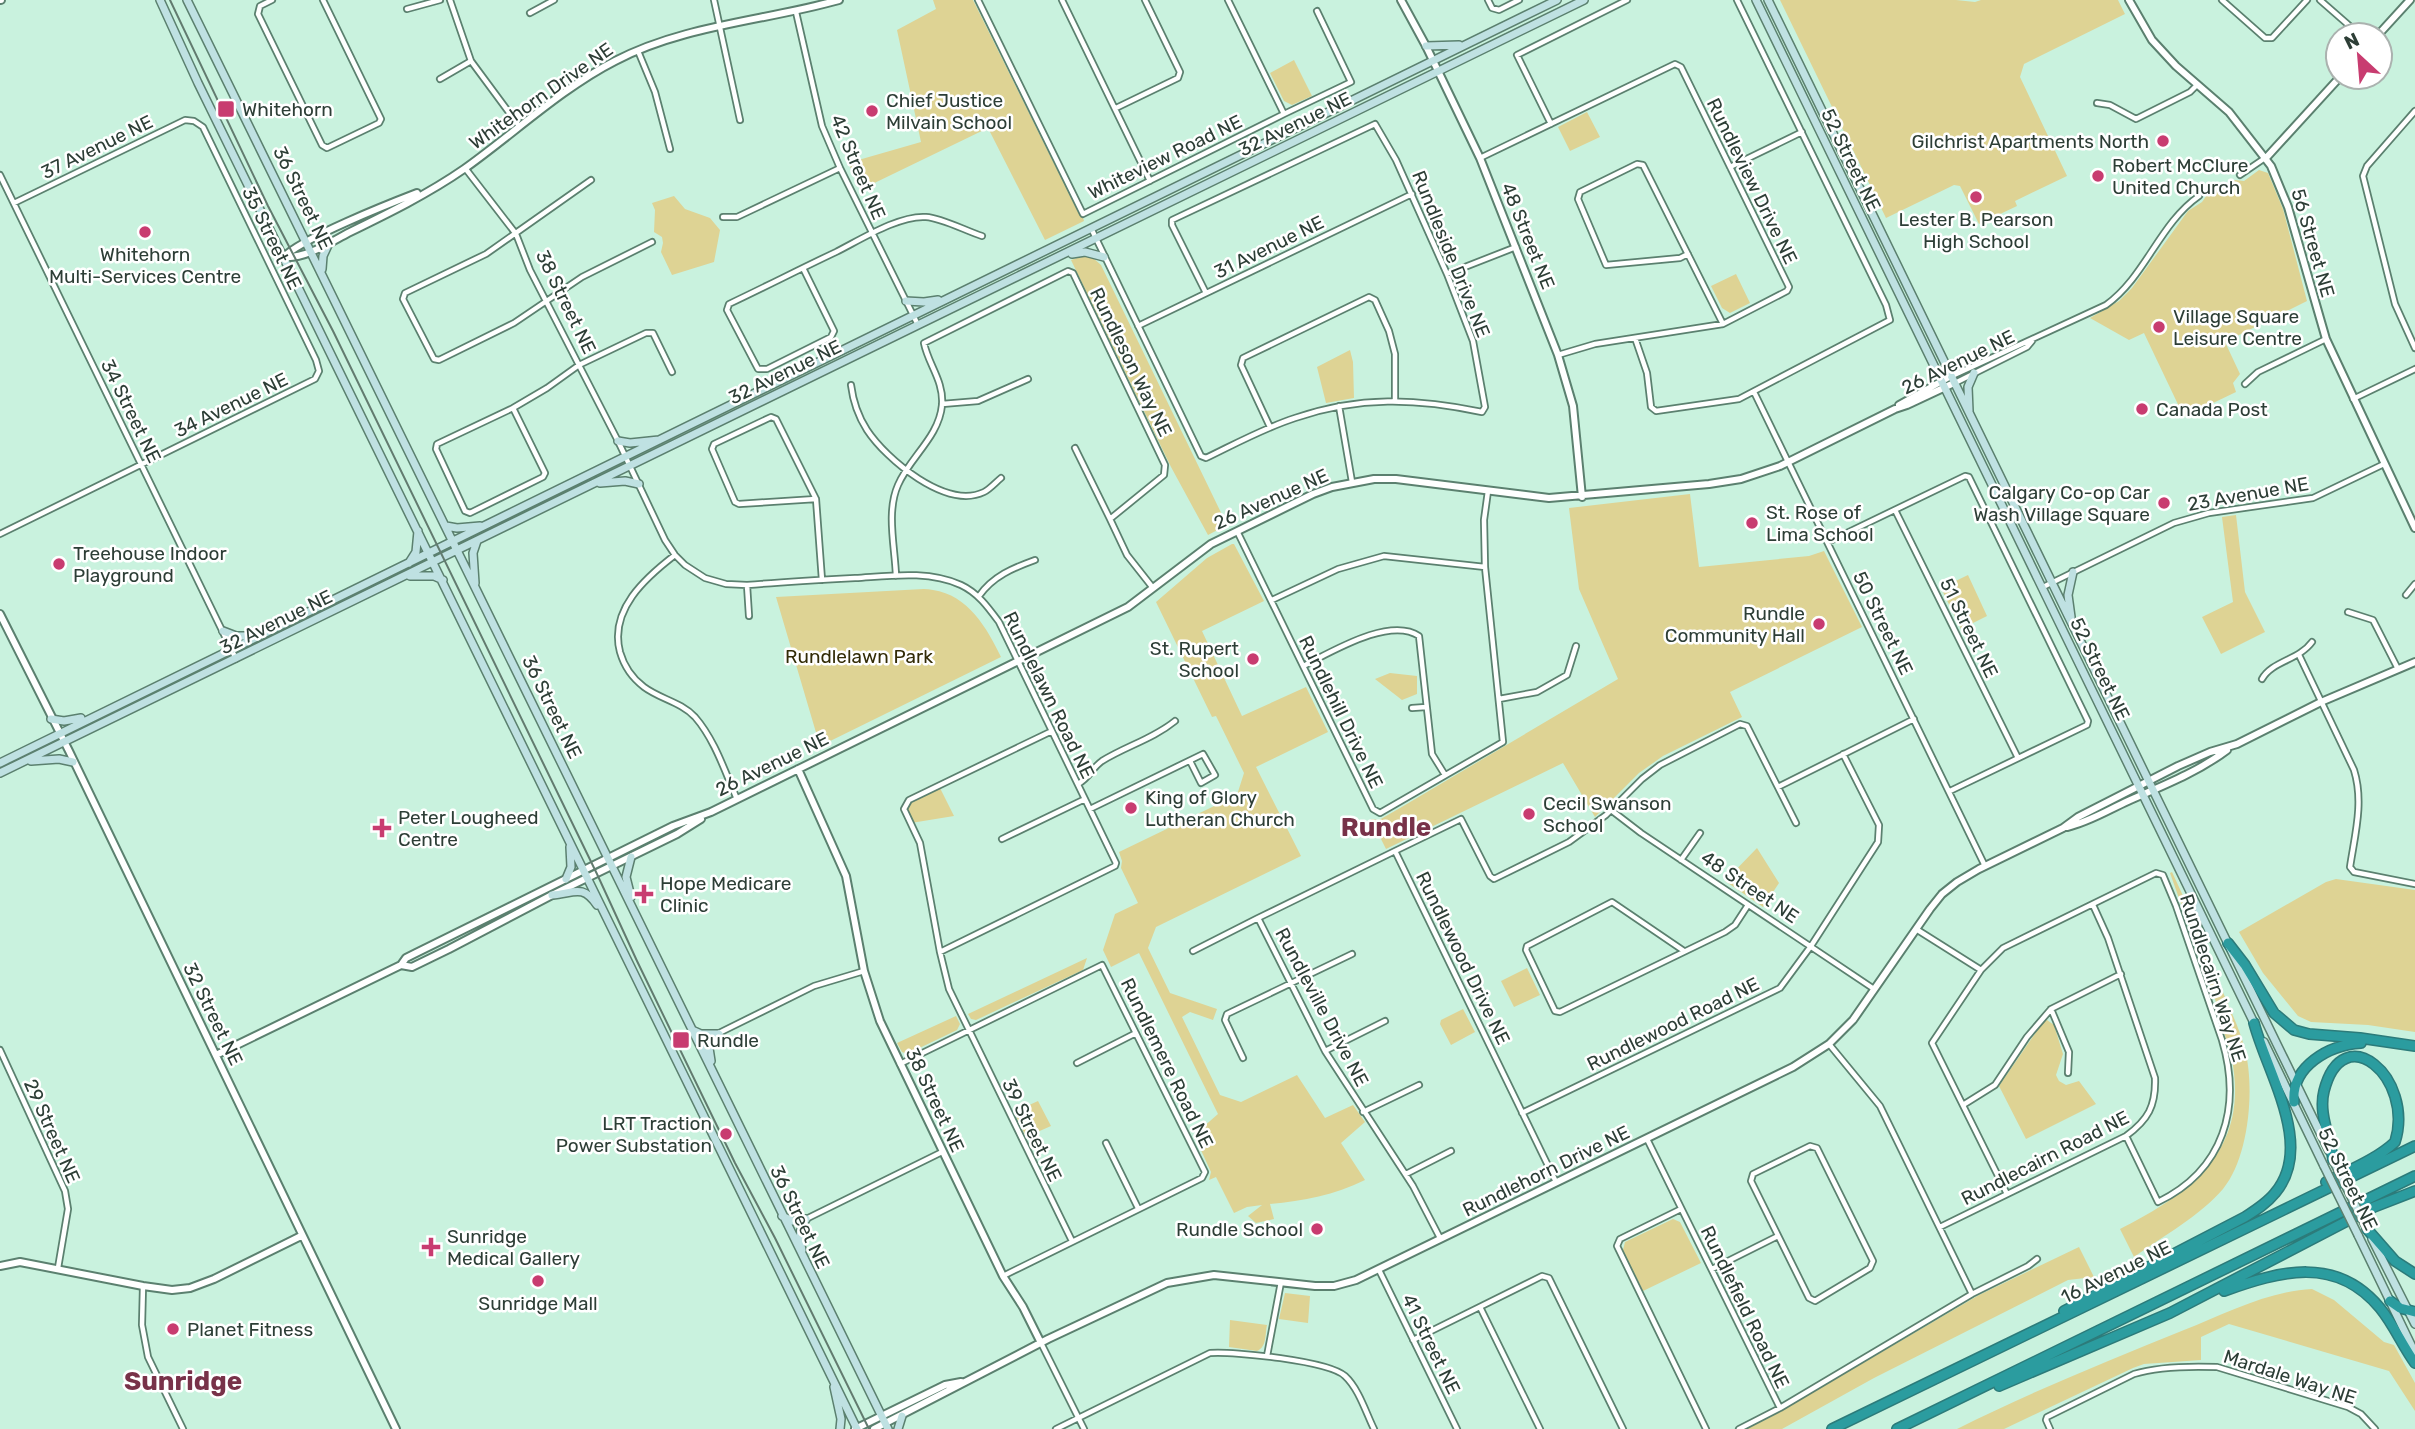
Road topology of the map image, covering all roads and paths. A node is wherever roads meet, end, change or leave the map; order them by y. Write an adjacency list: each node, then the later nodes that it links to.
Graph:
1 (160, 0): 79 (main road)
2 (187, 0): 73 (main road, 36 Street NE)
3 (272, 0): 4 (street)
4 (323, 0)
5 (440, 0): 28 (street)
6 (450, 0): 38 (street)
7 (554, 0): 31 (street)
8 (714, 0): 34 (street)
9 (839, 0): 30 (street, Whitehorn Drive NE)
10 (978, 0): 62 (street, Whiteview Road NE)
11 (1062, 0): 45 (street)
12 (1145, 0): 45 (street)
13 (1228, 0): 47 (street)
14 (1401, 0): 36 (street, 48 Street NE)
15 (1488, 0): 16 (street)
16 (1519, 0)
17 (1557, 0): 35 (main road, 32 Avenue NE)
18 (1584, 0): 40 (main road, 32 Avenue NE)
19 (1627, 0): 50 (street)
20 (1737, 0): 52 (street)
21 (1756, 0): 107 (main road, 52 Street NE)
22 (1768, 0): 104 (main road, 52 Street NE)
23 (2129, 0): 42 (street, 56 Street NE)
24 (2222, 0): 25 (street)
25 (2307, 0)
26 (2320, 0): 32 (street)
27 (2410, 0): 33 (street)
28 (407, 9)
29 (1317, 11): 47 (street, Whiteview Road NE)
30 (796, 12): 34 (street, Whitehorn Drive NE); 58 (street, 42 Street NE)
31 (530, 13)
32 (2344, 21)
33 (2391, 21)
34 (719, 26): 37 (street, Whitehorn Drive NE); 48 (street)
35 (1469, 43): 36 (main road); 39 (main road, 32 Avenue NE)
36 (1426, 46): 39 (street, 48 Street NE)
37 (638, 51): 51 (street, Whitehorn Drive NE); 53 (street)
38 (471, 61): 41 (street); 51 (street)
39 (1433, 61): 40 (street, 48 Street NE); 68 (main road, 32 Avenue NE)
40 (1439, 72): 54 (street, 48 Street NE); 72 (main road, 32 Avenue NE)
41 (440, 79)
42 (2197, 85): 44 (street); 55 (street, 56 Street NE)
43 (2327, 91): 55 (street)
44 (2097, 103)
45 (1116, 108): 62 (street)
46 (2415, 111): 96 (street)
47 (1284, 114): 62 (street, Whiteview Road NE)
48 (740, 120)
49 (194, 121): 66 (street, 37 Avenue NE); 100 (street, 35 Street NE)
50 (1550, 124): 54 (street, Rundleview Drive NE); 56 (street, Rundleview Drive NE)
51 (519, 126): 57 (street, Whitehorn Drive NE)
52 (1802, 132): 56 (street); 108 (street)
53 (670, 149)
54 (1480, 158): 76 (street, 48 Street NE)
55 (2266, 158): 60 (street); 94 (street, 56 Street NE)
56 (1730, 167): 90 (street, Rundleview Drive NE)
57 (465, 168): 63 (street, Whitehorn Drive NE); 69 (street, 38 Street NE)
58 (840, 168): 67 (street); 70 (street, 42 Street NE)
59 (0, 175): 66 (street, 34 Street NE)
60 (2240, 175)
61 (591, 180): 69 (street)
62 (1150, 181)
63 (430, 189): 73 (street, Whitehorn Drive NE); 75 (street, Whitehorn Drive NE)
64 (1412, 194): 84 (street, Rundleside Drive NE); 85 (street, 31 Avenue NE); 85 (street, Rundleside Drive NE)
65 (2199, 196): 95 (street, 26 Avenue NE)
66 (14, 204): 122 (street, 34 Street NE)
67 (723, 217)
68 (1091, 228): 72 (street, Rundleside Drive NE); 86 (main road, 32 Avenue NE)
69 (516, 234): 88 (street, 38 Street NE); 88 (street)
70 (872, 234): 71 (street); 82 (street); 87 (street, 42 Street NE)
71 (982, 236)
72 (1096, 239): 80 (main road, 32 Avenue NE); 81 (street, Rundleside Drive NE)
73 (307, 242): 77 (main road, 36 Street NE); 79 (street, Whitehorn Drive NE)
74 (652, 242): 88 (street)
75 (329, 243): 77 (street, Whitehorn Drive NE); 83 (main road)
76 (1516, 247): 84 (street); 97 (street, 48 Street NE)
77 (311, 251): 79 (street, Whitehorn Drive NE); 83 (main road, 36 Street NE)
78 (1688, 254): 78 (street); 90 (street)
79 (284, 257): 137 (main road)
80 (1058, 257): 81 (main road); 91 (main road, 32 Avenue NE)
81 (1104, 257): 92 (street, Rundleside Drive NE)
82 (803, 268): 82 (street)
83 (323, 273): 135 (main road, 36 Street NE)
84 (1447, 275): 109 (street, Rundleside Drive NE)
85 (1206, 293): 92 (street, 31 Avenue NE)
86 (949, 298): 87 (main road); 89 (main road, 32 Avenue NE)
87 (906, 301): 89 (street, 42 Street NE)
88 (548, 302): 98 (street, 38 Street NE)
89 (913, 315): 91 (street, 42 Street NE); 116 (main road, 32 Avenue NE)
90 (1723, 324): 93 (street, Rundleview Drive NE)
91 (918, 325): 123 (main road, 32 Avenue NE)
92 (1138, 326): 115 (street, Rundleside Drive NE)
93 (1635, 338): 97 (street, Rundleview Drive NE); 108 (street)
94 (2326, 339): 105 (street); 110 (street, 56 Street NE)
95 (2033, 340): 102 (street, 26 Avenue NE); 104 (street, 26 Avenue NE)
96 (2415, 348)
97 (1559, 355): 130 (street, 48 Street NE)
98 (579, 365): 101 (street); 113 (street); 117 (street, 38 Street NE)
99 (2415, 369): 110 (street)
100 (319, 371): 122 (street, 34 Avenue NE)
101 (672, 372)
102 (1974, 373): 104 (street, 26 Avenue NE); 114 (main road)
103 (1028, 379): 111 (street)
104 (1952, 380): 107 (street, 26 Avenue NE); 114 (main road, 52 Street NE)
105 (2245, 384)
106 (851, 385): 124 (street)
107 (1943, 385): 120 (street, 26 Avenue NE); 159 (main road, 52 Street NE)
108 (1754, 392): 120 (street, 50 Street NE)
109 (1395, 400): 112 (street, Rundleside Drive NE); 115 (street)
110 (2352, 400): 121 (street, 56 Street NE)
111 (942, 404): 124 (street); 133 (street, Rundleson Way NE)
112 (1339, 406): 115 (street, Rundleside Drive NE); 126 (street)
113 (513, 408): 113 (street)
114 (1969, 415): 155 (main road, 52 Street NE)
115 (1270, 428)
116 (663, 439): 117 (main road); 119 (main road, 32 Avenue NE)
117 (618, 441): 119 (street, 38 Street NE)
118 (1075, 448): 133 (street)
119 (625, 457): 123 (street, Rundlelawn Road NE); 134 (main road, 32 Avenue NE)
120 (1788, 462): 130 (street, 26 Avenue NE); 142 (street, 50 Street NE)
121 (2384, 464): 136 (street, 56 Street NE); 150 (street, 23 Avenue NE)
122 (141, 465): 139 (street, 34 Avenue NE); 168 (street, 34 Street NE)
123 (630, 467): 127 (main road, 32 Avenue NE); 128 (street, Rundlelawn Road NE)
124 (907, 470): 125 (street); 152 (street)
125 (1001, 478)
126 (1352, 482): 129 (street, 26 Avenue NE); 138 (street, 26 Avenue NE)
127 (593, 484): 128 (main road); 141 (main road, 32 Avenue NE)
128 (639, 484): 145 (street, Rundlelawn Road NE)
129 (1488, 491): 130 (street, 26 Avenue NE); 149 (street, Rundlehill Drive NE)
130 (1582, 497)
131 (816, 499): 131 (street); 154 (street)
132 (1895, 510): 142 (street); 193 (street, 51 Street NE); 193 (street)
133 (1110, 519): 160 (street)
134 (487, 525): 135 (main road); 140 (main road, 32 Avenue NE)
135 (446, 526): 140 (main road, 36 Street NE)
136 (2415, 528)
137 (418, 529): 144 (main road); 148 (main road)
138 (1237, 530): 160 (street, 26 Avenue NE); 163 (street, Rundlehill Drive NE)
139 (0, 534)
140 (453, 541): 143 (main road, 36 Street NE); 144 (main road, 32 Avenue NE)
141 (477, 541): 143 (main road, 32 Avenue NE); 158 (main road)
142 (1828, 542): 186 (street, 50 Street NE)
143 (458, 551): 147 (main road, 32 Avenue NE); 158 (main road, 36 Street NE)
144 (430, 553): 147 (main road); 148 (main road, 32 Avenue NE)
145 (675, 555): 157 (street, Rundlelawn Road NE); 208 (street)
146 (1035, 560): 162 (street)
147 (434, 562): 151 (main road, 32 Avenue NE); 153 (main road)
148 (408, 564): 169 (main road, 32 Avenue NE)
149 (1485, 567): 163 (street); 180 (street, Rundlehill Drive NE)
150 (2073, 572): 155 (street, 23 Avenue NE); 167 (main road)
151 (405, 576): 153 (main road); 174 (main road, 32 Avenue NE)
152 (896, 576): 154 (street, Rundlelawn Road NE); 162 (street, Rundlelawn Road NE)
153 (443, 580): 215 (main road)
154 (822, 580): 157 (street, Rundlelawn Road NE)
155 (2052, 583): 159 (street, 23 Avenue NE); 167 (main road, 52 Street NE)
156 (2415, 584): 161 (street)
157 (747, 585): 166 (street)
158 (476, 587): 220 (main road, 36 Street NE)
159 (2042, 587): 203 (main road, 52 Street NE)
160 (1153, 588): 175 (street, 26 Avenue NE)
161 (2406, 595)
162 (979, 596): 175 (street, Rundlelawn Road NE)
163 (1272, 600): 177 (street, Rundlehill Drive NE)
164 (2348, 612): 178 (street)
165 (0, 614): 185 (street, 32 Street NE)
166 (749, 616)
167 (2072, 624): 201 (main road, 52 Street NE)
168 (223, 631): 169 (main road); 172 (street, 34 Street NE)
169 (261, 634): 172 (main road, 32 Avenue NE)
170 (2312, 642): 173 (street)
171 (1576, 646): 180 (street)
172 (231, 648): 174 (street, 34 Street NE); 184 (main road, 32 Avenue NE)
173 (2299, 655): 179 (street); 181 (street)
174 (236, 659): 190 (main road, 32 Avenue NE)
175 (1018, 661): 188 (street, Rundlelawn Road NE); 198 (street, 26 Avenue NE)
176 (2415, 662): 178 (street, Rundlehorn Drive NE)
177 (1303, 666): 182 (street); 200 (street, Rundlehill Drive NE)
178 (2398, 669): 181 (street, Rundlehorn Drive NE)
179 (2262, 679)
180 (1499, 699): 200 (street, Rundlehill Drive NE)
181 (2321, 702): 191 (street, Rundlehorn Drive NE); 226 (street)
182 (1426, 707): 183 (street); 200 (street)
183 (1412, 708)
184 (92, 716): 185 (main road); 189 (main road, 32 Avenue NE)
185 (51, 719): 189 (street, 32 Street NE)
186 (1914, 719): 192 (street); 206 (street, 50 Street NE)
187 (1175, 720): 202 (street)
188 (1052, 731): 202 (street, Rundlelawn Road NE); 238 (street, 39 Street NE)
189 (59, 732): 190 (street, 32 Street NE); 196 (main road, 32 Avenue NE)
190 (64, 741): 195 (street, 32 Street NE); 197 (main road, 32 Avenue NE)
191 (2231, 746): 201 (street, Rundlehorn Drive NE); 205 (street, Rundlehorn Drive NE)
192 (1843, 754): 204 (street); 235 (street, Rundlewood Road NE)
193 (2018, 758): 206 (street)
194 (1190, 761): 194 (street); 210 (street)
195 (73, 762): 197 (main road); 258 (street, 32 Street NE)
196 (0, 763)
197 (20, 764): 199 (main road, 32 Avenue NE)
198 (798, 769): 208 (street, 26 Avenue NE); 242 (street, 38 Street NE)
199 (0, 774)
200 (1445, 775)
201 (2148, 780): 203 (street, Rundlehorn Drive NE); 205 (main road, 52 Street NE)
202 (1077, 784): 209 (street, Rundlelawn Road NE)
203 (2138, 785): 207 (main road, 52 Street NE); 214 (street, Rundlehorn Drive NE)
204 (1778, 787): 211 (street); 213 (street)
205 (2153, 790): 207 (street, Rundlehorn Drive NE); 234 (main road, 52 Street NE)
206 (1950, 791): 222 (street, 50 Street NE)
207 (2143, 796): 214 (street, Rundlehorn Drive NE); 248 (main road, 52 Street NE)
208 (737, 799): 212 (street, 26 Avenue NE)
209 (1085, 799): 210 (street, Rundlelawn Road NE); 217 (street)
210 (1090, 809): 238 (street, Rundlelawn Road NE)
211 (1611, 810): 218 (street); 221 (street, 48 Street NE)
212 (711, 812): 219 (street, 26 Avenue NE); 220 (street, 26 Avenue NE)
213 (1796, 823)
214 (2063, 828): 222 (street, Rundlehorn Drive NE)
215 (564, 830): 224 (main road); 225 (main road)
216 (1700, 833): 221 (street)
217 (1002, 839)
218 (1395, 851): 232 (street, Rundleville Drive NE); 270 (street, Rundlewood Drive NE)
219 (631, 857): 223 (street, 26 Avenue NE); 230 (main road)
220 (608, 859): 223 (main road, 36 Street NE); 224 (street, 26 Avenue NE)
221 (1681, 860): 228 (street, 48 Street NE)
222 (1986, 866): 233 (street, Rundlehorn Drive NE)
223 (612, 867): 224 (street, 26 Avenue NE); 230 (main road, 36 Street NE)
224 (586, 874): 225 (street, 26 Avenue NE); 227 (street, 26 Avenue NE); 231 (main road)
225 (566, 880): 240 (street, 26 Avenue NE)
226 (2415, 884)
227 (552, 895): 231 (main road); 240 (street, 26 Avenue NE)
228 (1748, 905): 235 (street, 48 Street NE); 237 (street)
229 (2094, 905): 241 (street, Rundlecairn Way NE); 243 (street, Rundlecairn Road NE); 272 (street, Rundlecairn Way NE)
230 (632, 908): 249 (main road, 36 Street NE)
231 (607, 918): 317 (main road)
232 (1258, 918): 236 (street); 244 (street, Rundleville Drive NE)
233 (1916, 929): 241 (street); 245 (street, Rundlehorn Drive NE)
234 (2228, 943): 253 (highway); 265 (main road, 52 Street NE)
235 (1811, 946): 245 (street, 48 Street NE); 270 (street, Rundlewood Road NE)
236 (1193, 951)
237 (1684, 951): 237 (street)
238 (940, 953): 250 (street, 39 Street NE)
239 (1352, 954): 244 (street)
240 (401, 965): 258 (street, 26 Avenue NE)
241 (1981, 970): 268 (street, Rundlecairn Way NE)
242 (864, 971): 252 (street); 262 (street, 38 Street NE)
243 (2121, 974): 246 (street); 272 (street, Rundlecairn Road NE)
244 (1290, 984): 257 (street, Rundleville Drive NE); 259 (street)
245 (1874, 989): 254 (street, Rundlehorn Drive NE)
246 (2051, 1009): 263 (street); 268 (street)
247 (1385, 1021): 257 (street)
248 (2254, 1023): 267 (main road, 52 Street NE); 312 (highway)
249 (692, 1030): 252 (main road); 264 (main road, 36 Street NE)
250 (968, 1031): 251 (street, Rundlemere Road NE); 262 (street, Rundlemere Road NE); 294 (street, 39 Street NE)
251 (1136, 1033): 261 (street); 284 (street, Rundlemere Road NE)
252 (719, 1034): 264 (main road)
253 (2381, 1042): 255 (highway); 265 (highway)
254 (1829, 1044): 273 (street, Rundlehorn Drive NE); 288 (street)
255 (2415, 1046)
256 (0, 1050): 298 (street, 29 Street NE)
257 (1325, 1051): 269 (street, Rundleville Drive NE)
258 (216, 1055): 290 (street, 32 Street NE)
259 (1243, 1058)
260 (2381, 1059): 278 (highway)
261 (1077, 1063)
262 (900, 1064): 277 (street, 38 Street NE)
263 (2068, 1073)
264 (714, 1075): 286 (main road, 36 Street NE)
265 (2296, 1083): 267 (highway); 278 (main road, 52 Street NE)
266 (1419, 1085): 269 (street)
267 (2294, 1102): 307 (main road, 52 Street NE, bridge)
268 (1963, 1105): 283 (street, Rundlecairn Way NE)
269 (1363, 1112): 279 (street, Rundleville Drive NE)
270 (1522, 1113): 281 (street, Rundlewood Drive NE)
271 (2410, 1121): 293 (highway)
272 (2126, 1136): 283 (street, Rundlecairn Road NE)
273 (1647, 1139): 281 (street, Rundlehorn Drive NE); 285 (street, Rundlefield Road NE)
274 (1106, 1143): 284 (street)
275 (2415, 1146): 293 (highway, 16 Avenue NE)
276 (1451, 1151): 279 (street)
277 (942, 1153): 287 (street); 302 (street, 38 Street NE)
278 (2333, 1160): 289 (main road, 52 Street NE, bridge)
279 (1405, 1174): 292 (street, Rundleville Drive NE)
280 (2415, 1176): 319 (highway)
281 (1556, 1183): 292 (street, Rundlehorn Drive NE)
282 (2415, 1191): 306 (highway)
283 (2007, 1194): 288 (street, Rundlecairn Road NE)
284 (1138, 1209): 294 (street, Rundlemere Road NE)
285 (1681, 1209): 299 (street, Rundlefield Road NE); 337 (street)
286 (782, 1216): 287 (main road); 296 (main road, 36 Street NE)
287 (806, 1219): 296 (main road)
288 (1940, 1227): 305 (street)
289 (2367, 1229): 301 (highway); 309 (main road, 52 Street NE)
290 (301, 1236): 304 (street); 326 (street, 32 Street NE)
291 (1778, 1236): 291 (street); 299 (street)
292 (1441, 1239): 300 (street, Rundlehorn Drive NE)
293 (2221, 1240): 312 (highway, 16 Avenue NE)
294 (1072, 1241): 302 (street, Rundlemere Road NE)
295 (2037, 1259): 305 (street, Rundlefield Road NE)
296 (806, 1265): 321 (main road, 36 Street NE)
297 (0, 1266): 298 (street)
298 (58, 1268): 304 (street)
299 (1712, 1269): 320 (street, Rundlefield Road NE)
300 (1379, 1270): 303 (street, Rundlehorn Drive NE); 311 (street, 41 Street NE)
301 (2415, 1274)
302 (1003, 1276): 313 (street, 38 Street NE)
303 (1281, 1282): 313 (street, Rundlehorn Drive NE); 315 (street)
304 (144, 1286): 325 (street)
305 (1972, 1294): 320 (street, Rundlefield Road NE)
306 (2209, 1295): 316 (highway); 319 (highway)
307 (2390, 1301): 309 (highway); 314 (main road, 52 Street NE)
308 (1480, 1307): 311 (street); 335 (street); 336 (street)
309 (2412, 1311): 310 (main road, 52 Street NE)
310 (2415, 1324)
311 (1413, 1339): 334 (street, 41 Street NE)
312 (2014, 1340): 339 (highway, 16 Avenue NE)
313 (1041, 1343): 318 (street, Rundlehorn Drive NE); 323 (street, 38 Street NE)
314 (2415, 1353)
315 (1268, 1356): 323 (street); 333 (street)
316 (2415, 1363)
317 (831, 1376): 327 (main road); 328 (main road)
318 (963, 1382): 321 (street, Rundlehorn Drive NE); 322 (street, Rundlehorn Drive NE)
319 (1960, 1398): 340 (highway)
320 (1780, 1408): 338 (street)
321 (881, 1415): 324 (main road, 36 Street NE); 328 (street, Rundlehorn Drive NE)
322 (902, 1416): 324 (street, Rundlehorn Drive NE); 330 (main road)
323 (1078, 1418): 331 (street); 332 (street, 38 Street NE)
324 (886, 1427): 329 (street, Rundlehorn Drive NE)
325 (183, 1429)
326 (396, 1429)
327 (840, 1429)
328 (857, 1429)
329 (874, 1429)
330 (898, 1429)
331 (1056, 1429)
332 (1084, 1429)
333 (1374, 1429)
334 (1457, 1429)
335 (1540, 1429)
336 (1623, 1429)
337 (1706, 1429)
338 (1739, 1429)
339 (1832, 1429)
340 (1897, 1429)
341 (2050, 1429): 342 (street, Mardale Way NE)
342 (2375, 1429)

